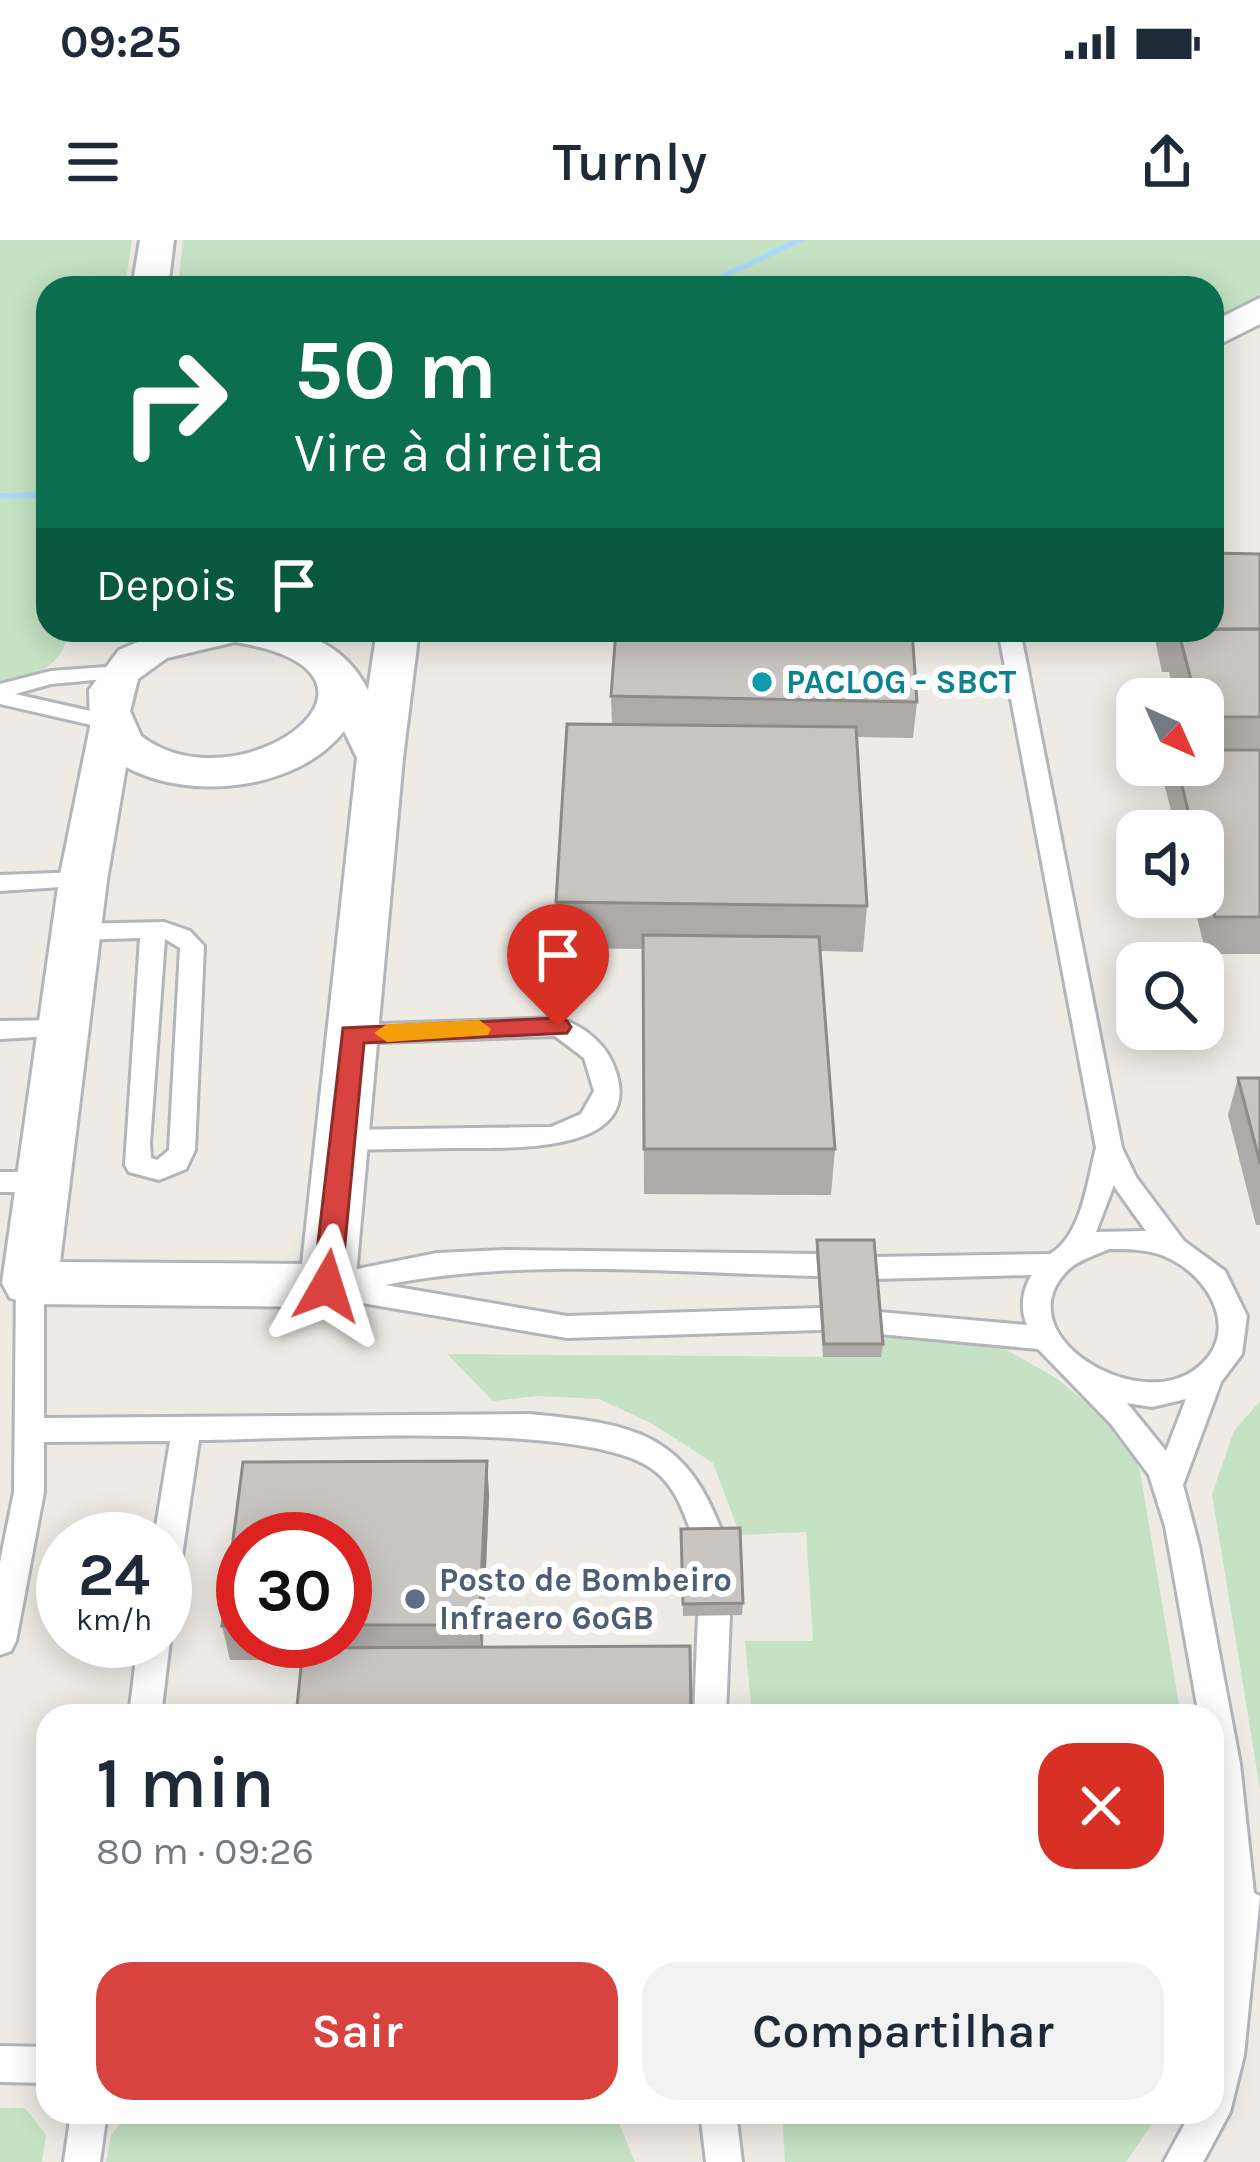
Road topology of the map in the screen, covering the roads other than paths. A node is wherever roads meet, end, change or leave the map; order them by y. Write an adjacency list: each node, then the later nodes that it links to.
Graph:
1 (157, 240): 2 (street)
2 (152, 276)
3 (1260, 308): 4 (street)
4 (1224, 330)
5 (182, 642): 9 (street)
6 (288, 642): 10 (street)
7 (396, 642): 13 (street)
8 (1011, 642): 22 (lane)
9 (118, 655): 11 (lane); 12 (street)
10 (338, 674): 12 (street); 13 (street)
11 (0, 694): 12 (lane)
12 (110, 725): 14 (street)
13 (380, 758): 20 (street)
14 (83, 880): 15 (lane); 17 (street)
15 (0, 883)
16 (152, 930): 16 (lane); 17 (lane)
17 (76, 932): 18 (street)
18 (63, 1029): 19 (lane); 23 (street)
19 (0, 1030)
20 (352, 1034): 21 (street); 21 (lane)
21 (341, 1140): 29 (street)
22 (1109, 1148): 24 (lane); 25 (lane)
23 (21, 1182): 28 (street)
24 (1174, 1248): 25 (lane); 34 (lane)
25 (1063, 1255): 27 (lane); 32 (lane)
26 (817, 1264): 29 (lane)
27 (874, 1268)
28 (30, 1283): 29 (street); 35 (lane)
29 (327, 1286): 30 (lane)
30 (820, 1319)
31 (879, 1323): 32 (lane)
32 (1043, 1338): 33 (lane)
33 (1086, 1379): 34 (lane); 37 (lane)
34 (1208, 1379): 37 (lane)
35 (29, 1430): 36 (lane); 41 (lane)
36 (186, 1430): 38 (lane); 39 (lane)
37 (1168, 1485): 45 (lane)
38 (174, 1512)
39 (710, 1541)
40 (714, 1616): 44 (lane)
41 (0, 1641)
42 (151, 1668): 43 (lane)
43 (146, 1704)
44 (710, 1704)
45 (1213, 1704)
46 (1224, 1756): 47 (lane)
47 (1248, 1907): 48 (lane); 51 (lane)
48 (1224, 1917)
49 (0, 2064): 50 (lane)
50 (36, 2065)
51 (1224, 2086)
52 (87, 2124): 55 (lane)
53 (719, 2124): 56 (lane)
54 (1205, 2124): 57 (lane)
55 (82, 2162)
56 (724, 2162)
57 (1182, 2162)

